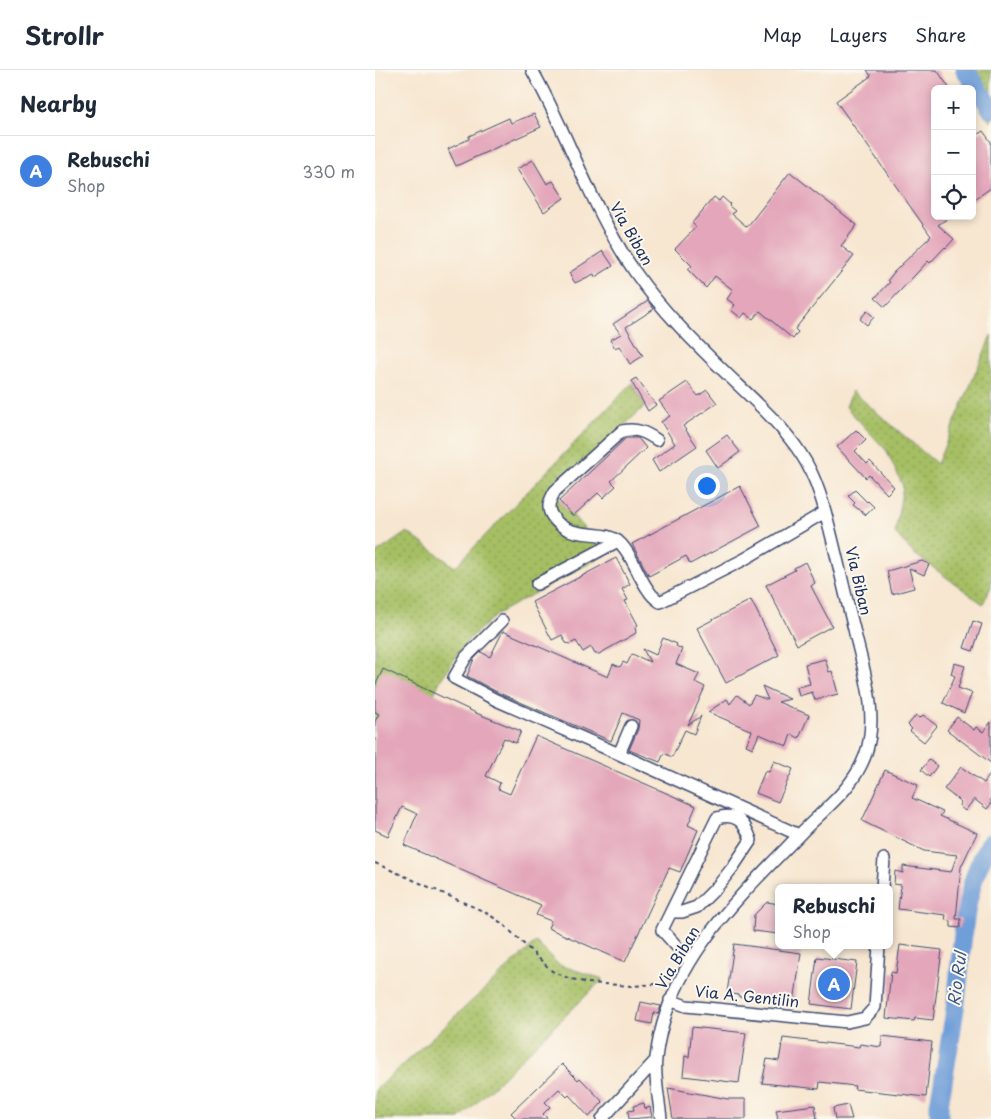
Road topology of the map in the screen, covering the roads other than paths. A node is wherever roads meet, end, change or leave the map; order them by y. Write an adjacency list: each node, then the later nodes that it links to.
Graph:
1 (532, 70): 3 (street, Via Biban)
2 (657, 440): 4 (street)
3 (825, 512): 4 (street); 9 (street, Via Biban)
4 (618, 541): 5 (street)
5 (537, 584)
6 (502, 621): 8 (street)
7 (631, 726): 8 (street)
8 (619, 754): 9 (street)
9 (799, 835): 14 (street, Via Biban)
10 (884, 859): 11 (street)
11 (882, 884)
12 (671, 912): 12 (street); 14 (street)
13 (879, 949): 15 (street, Via A. Gentilin)
14 (690, 962): 15 (street, Via Biban)
15 (670, 1000): 16 (street, Via Biban)
16 (655, 1060): 17 (street); 18 (street, Via Biban)
17 (602, 1119)
18 (661, 1119)

